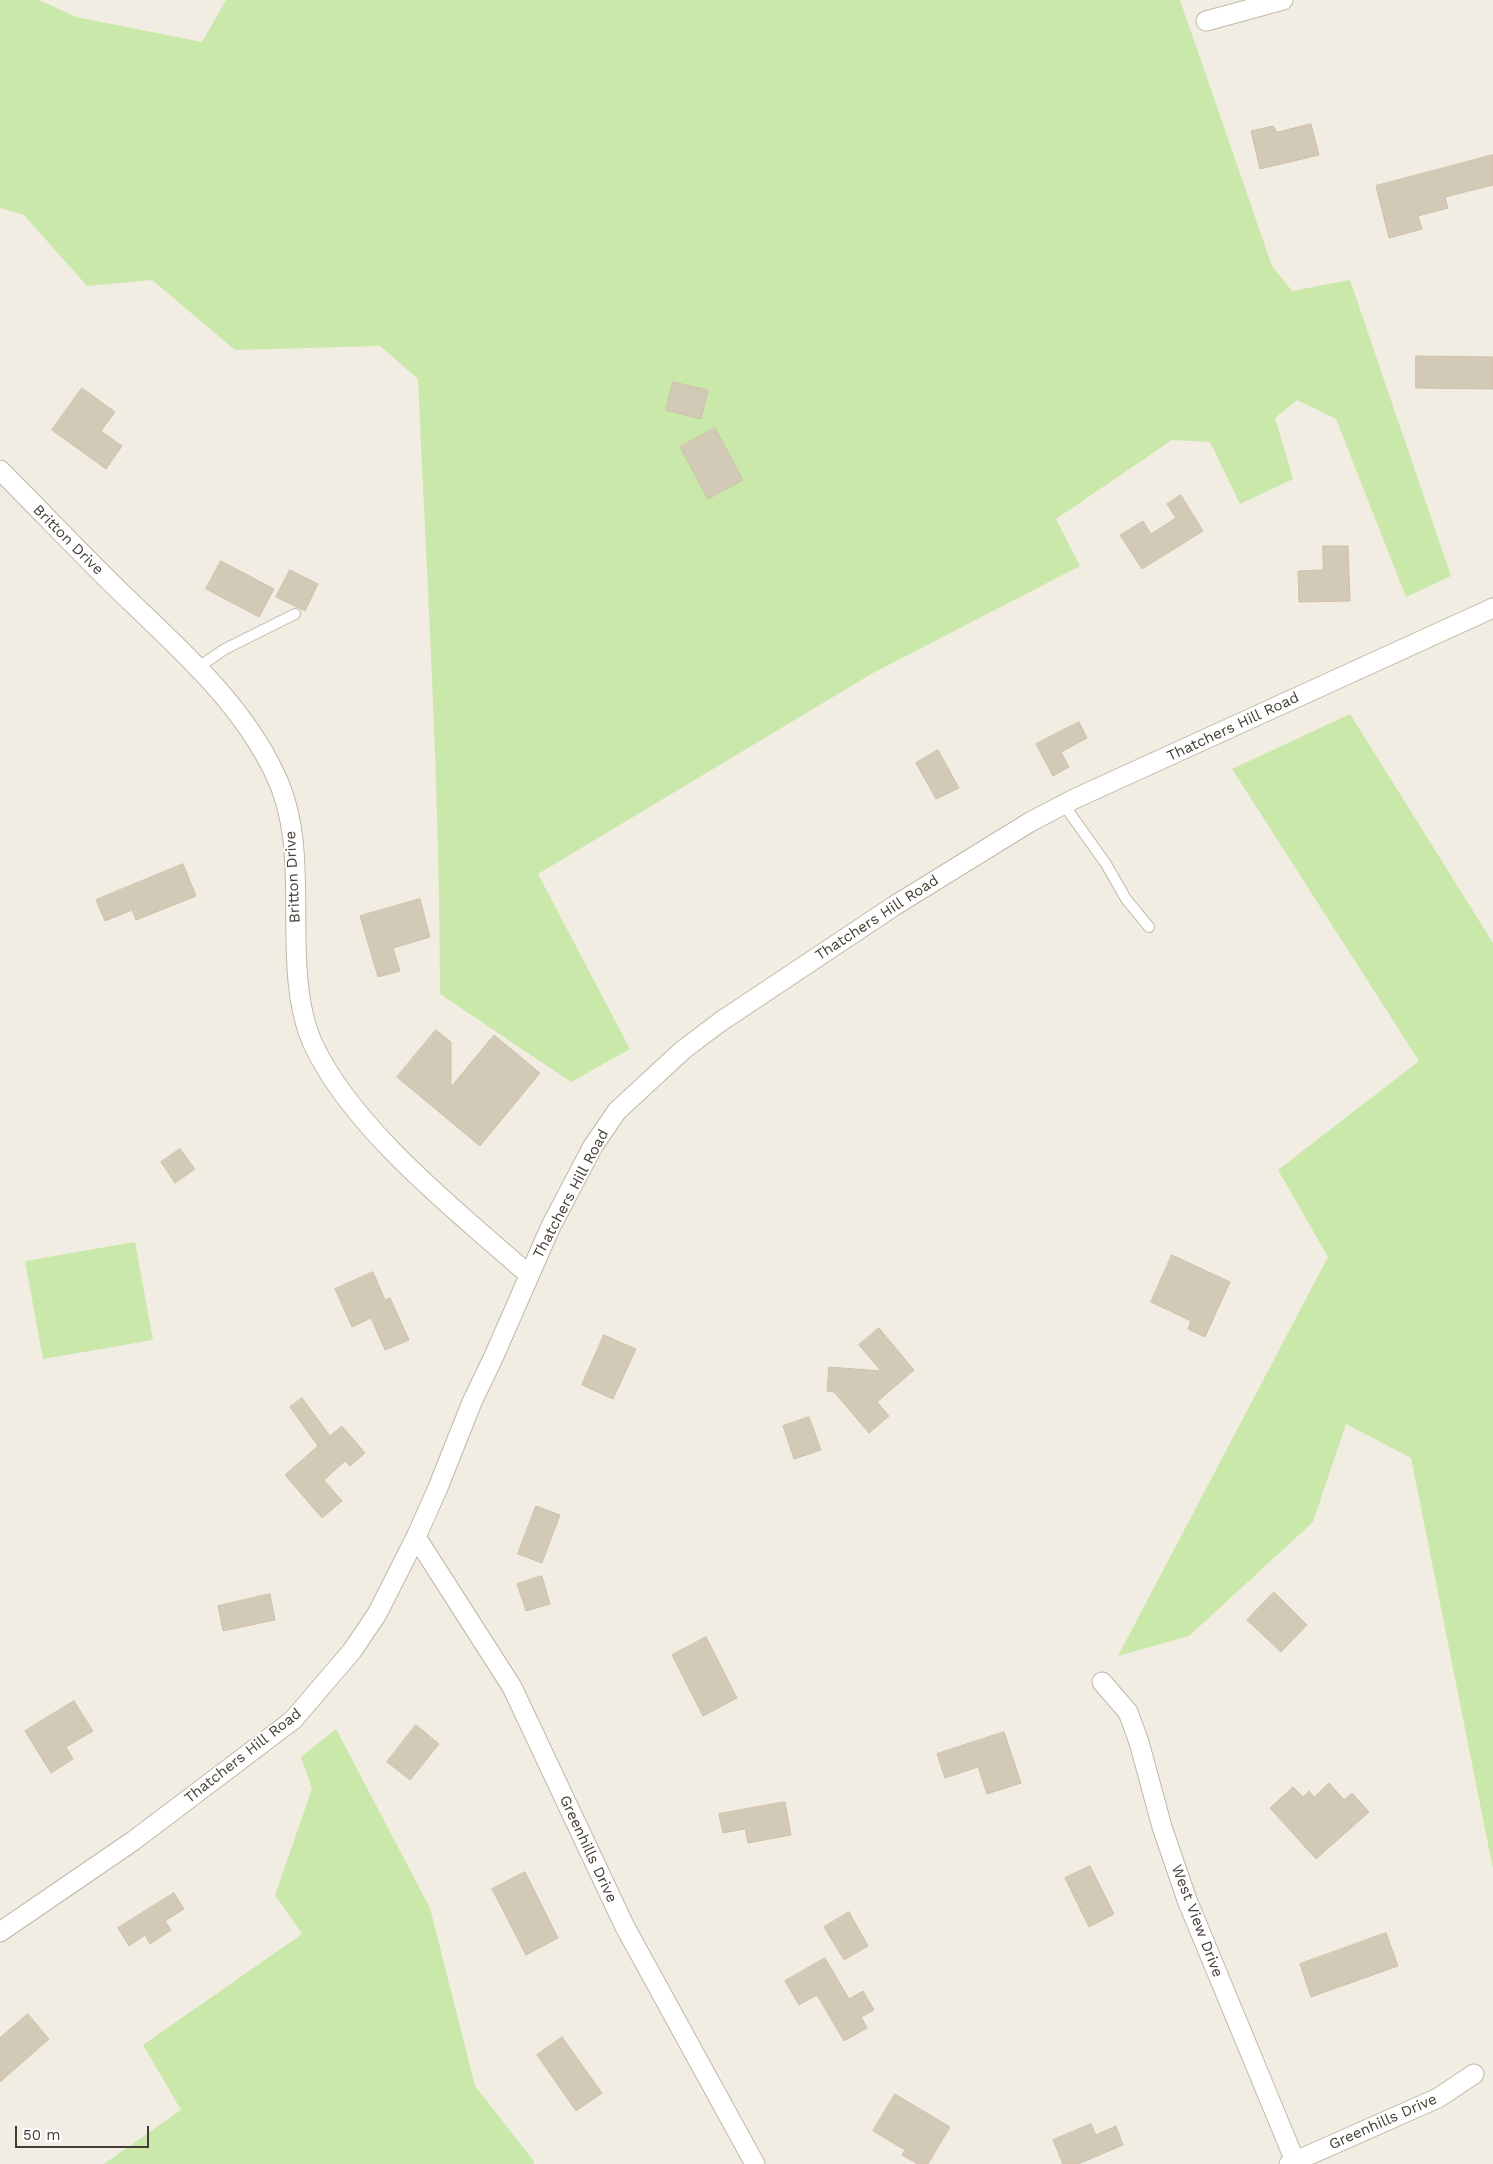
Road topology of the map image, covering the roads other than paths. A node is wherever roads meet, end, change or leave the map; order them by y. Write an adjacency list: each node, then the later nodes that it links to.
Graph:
1 (1283, 0): 2 (street)
2 (1206, 21)
3 (0, 470): 6 (street, Britton Drive)
4 (1493, 608): 7 (street, Thatchers Hill Road)
5 (295, 614): 6 (lane)
6 (197, 668): 9 (street, Britton Drive)
7 (1064, 805): 8 (lane); 9 (street, Thatchers Hill Road)
8 (1149, 927)
9 (528, 1275): 10 (street, Thatchers Hill Road)
10 (416, 1537): 12 (street, Thatchers Hill Road); 15 (street, Greenhills Drive)
11 (1102, 1682): 14 (street, West View Drive)
12 (0, 1932)
13 (1474, 2074): 14 (street, Greenhills Drive)
14 (1292, 2163)
15 (755, 2164)

